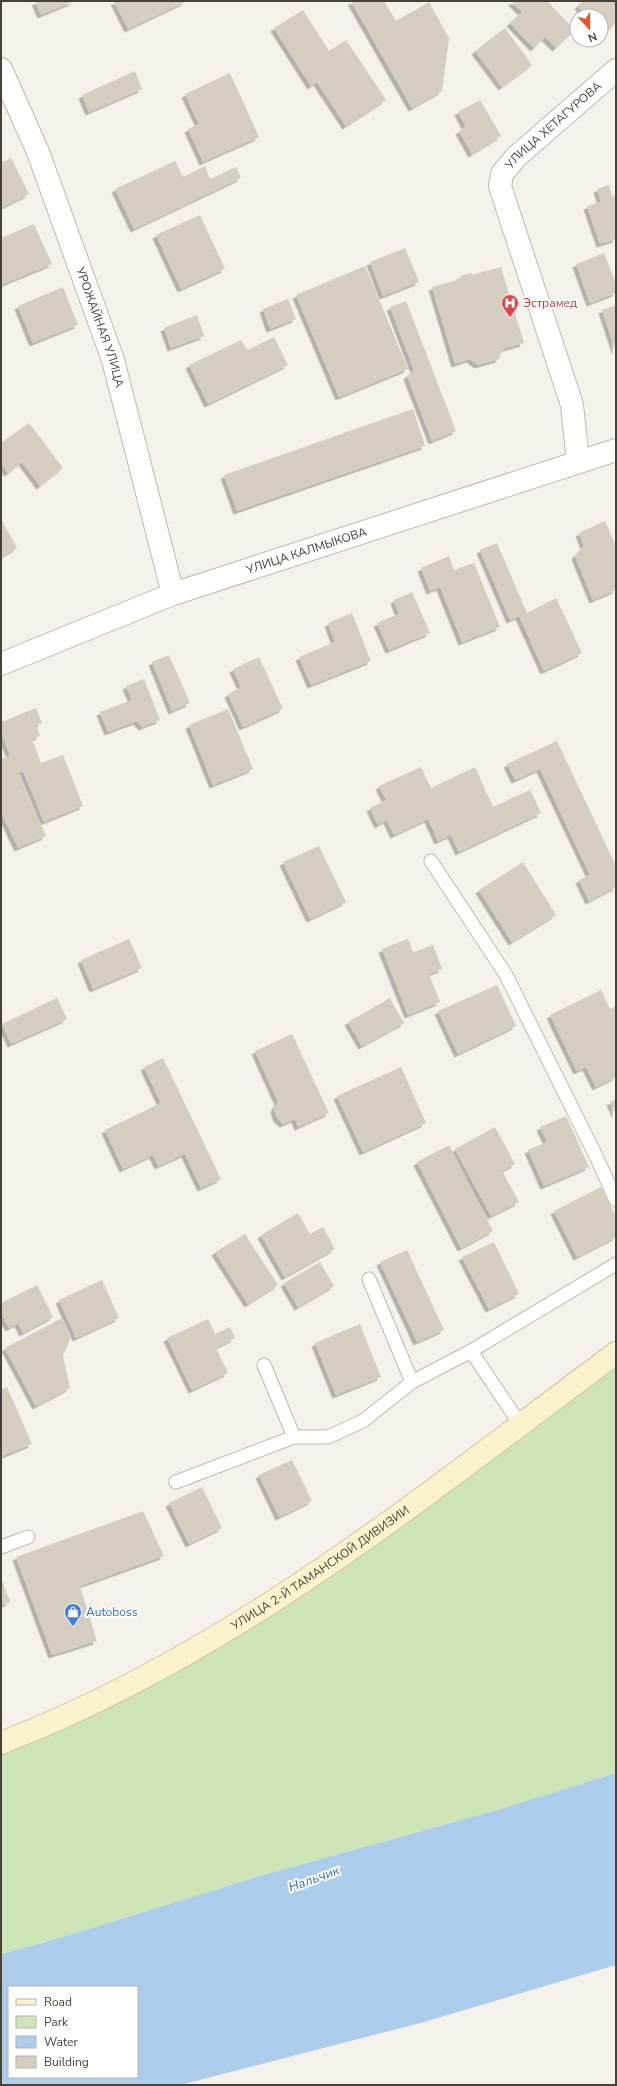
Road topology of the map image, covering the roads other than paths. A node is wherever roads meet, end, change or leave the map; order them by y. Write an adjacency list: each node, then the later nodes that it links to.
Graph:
1 (1, 69): 5 (street, УРОЖАЙНАЯ УЛИЦА)
2 (616, 70): 4 (street, УЛИЦА ХЕТАГУРОВА)
3 (616, 450): 4 (street, УЛИЦА КАЛМЫКОВА)
4 (578, 462): 5 (street, УЛИЦА КАЛМЫКОВА)
5 (173, 594): 6 (street, УЛИЦА КАЛМЫКОВА)
6 (1, 664)
7 (431, 861): 8 (lane)
8 (616, 1200)
9 (616, 1264): 11 (lane)
10 (369, 1279): 14 (lane)
11 (471, 1351): 14 (lane); 15 (lane)
12 (616, 1353): 15 (main road, УЛИЦА 2-Й ТАМАНСКОЙ ДИВИЗИИ)
13 (264, 1365): 16 (lane)
14 (412, 1382): 16 (lane)
15 (520, 1424): 20 (main road, УЛИЦА 2-Й ТАМАНСКОЙ ДИВИЗИИ)
16 (294, 1437): 17 (lane)
17 (176, 1482)
18 (28, 1537): 19 (lane)
19 (1, 1547)
20 (1, 1743)

